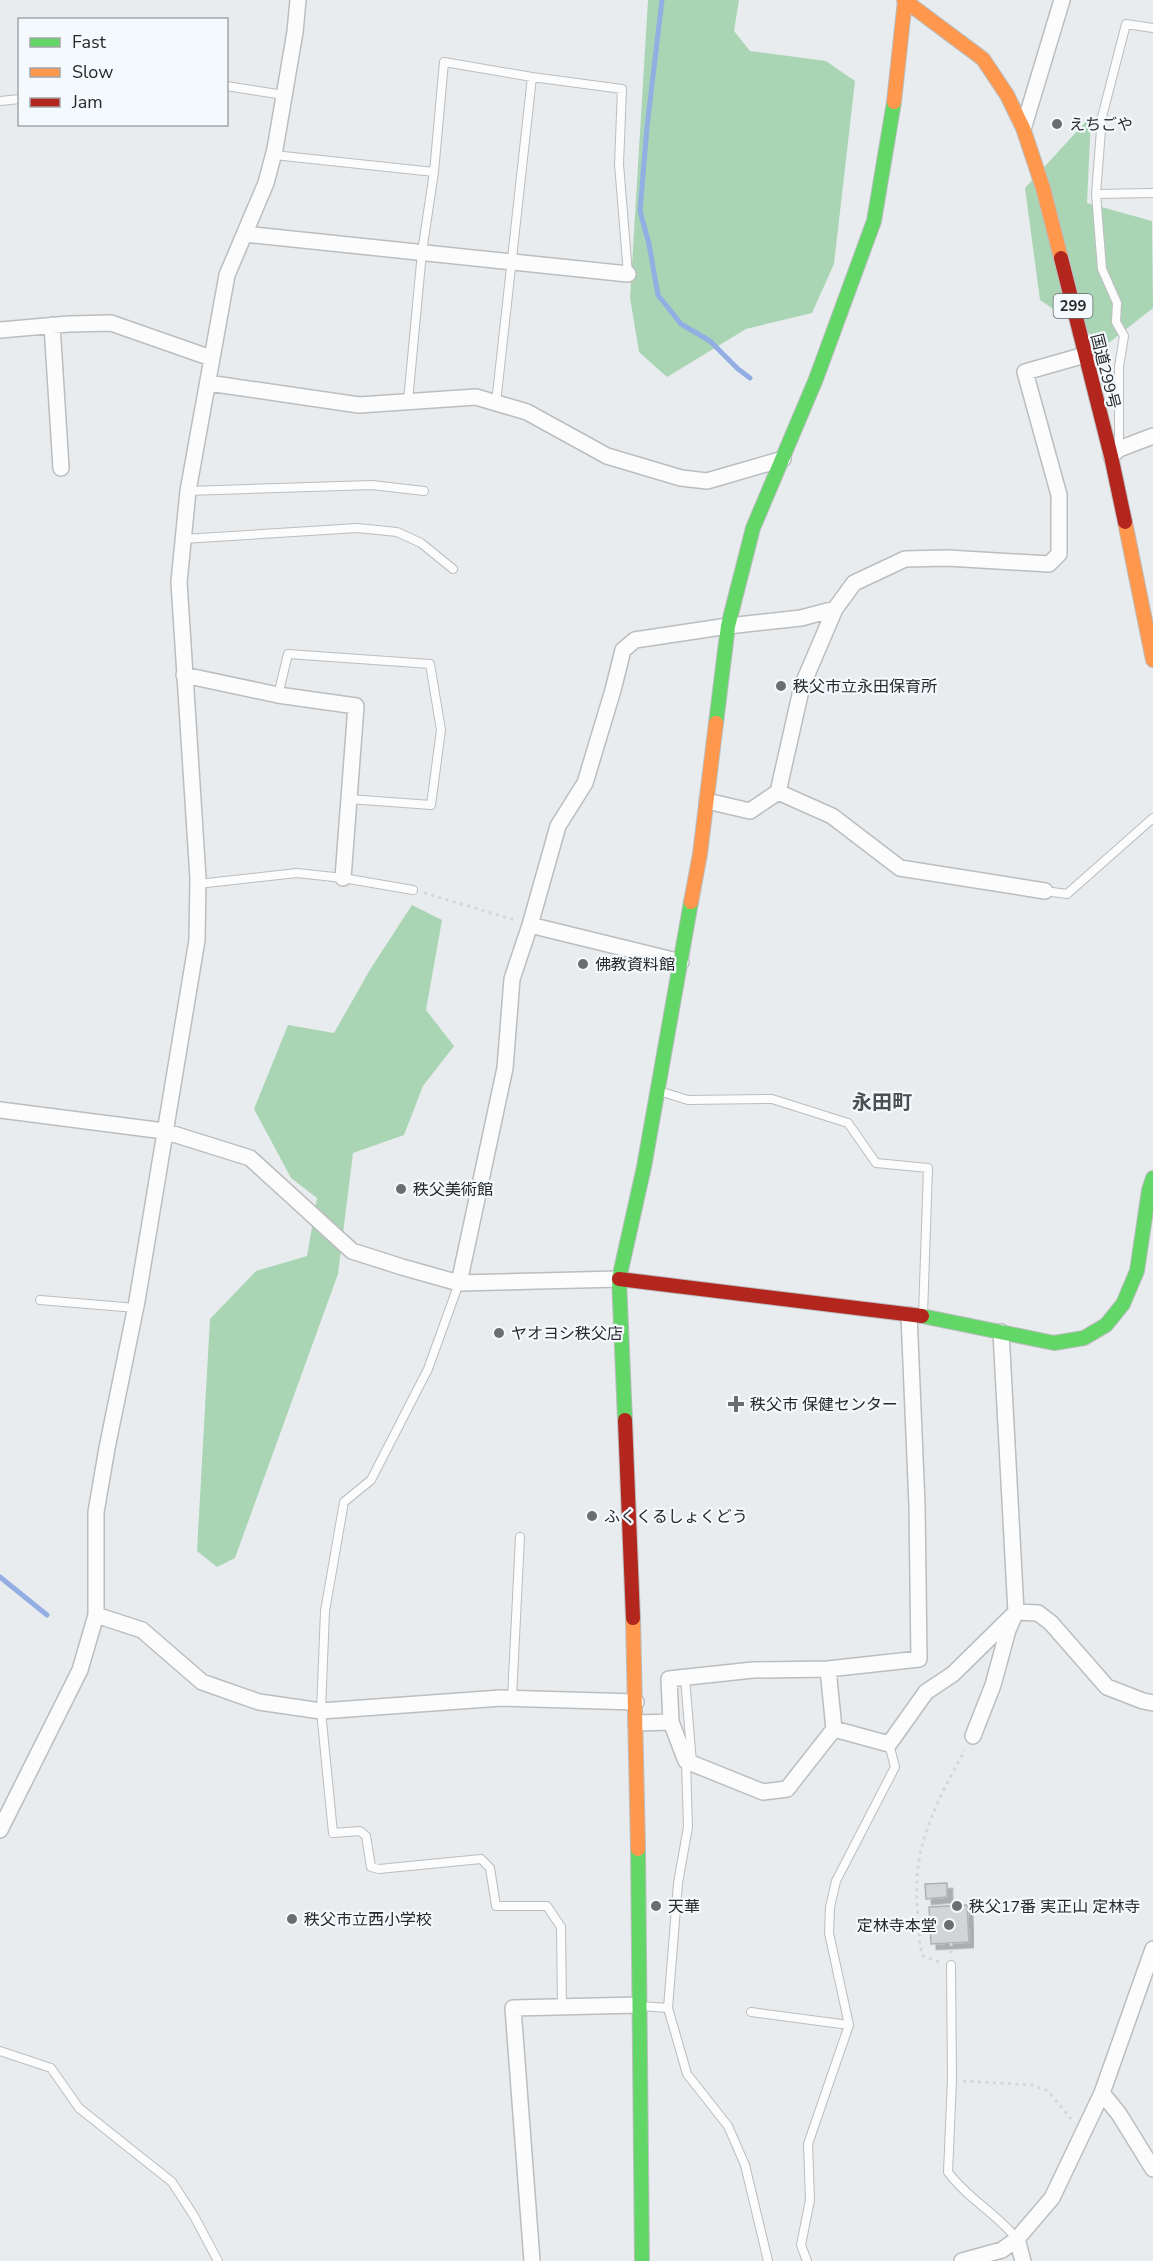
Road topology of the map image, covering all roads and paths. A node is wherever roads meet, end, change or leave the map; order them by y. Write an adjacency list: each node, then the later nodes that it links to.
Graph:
1 (298, 0): 7 (street)
2 (905, 0): 10 (main road, 国道299号 / 299); 28 (main road)
3 (1062, 0): 10 (street)
4 (1153, 28): 14 (lane)
5 (532, 77): 12 (lane); 17 (lane); 18 (lane)
6 (228, 86): 7 (lane)
7 (284, 95): 11 (street)
8 (18, 99): 9 (lane)
9 (0, 101)
10 (1023, 128): 21 (main road, 国道299号 / 299)
11 (274, 155): 12 (lane); 15 (street)
12 (434, 172): 16 (lane)
13 (1153, 193): 14 (lane)
14 (1096, 194): 27 (lane)
15 (245, 234): 16 (street); 22 (street)
16 (422, 252): 17 (street); 24 (lane)
17 (512, 262): 18 (street); 25 (lane)
18 (628, 274)
19 (52, 325): 20 (street); 22 (street); 29 (street)
20 (0, 330)
21 (1085, 355): 27 (main road, 国道299号 / 299); 34 (street)
22 (211, 358): 23 (street)
23 (208, 383): 24 (street); 30 (street)
24 (408, 401): 25 (street)
25 (496, 403): 28 (street)
26 (1153, 436): 27 (street)
27 (1115, 452): 36 (main road, 国道299号 / 299)
28 (783, 459): 35 (main road)
29 (61, 468)
30 (188, 491): 31 (lane); 32 (street)
31 (424, 491)
32 (183, 539): 33 (lane); 37 (street)
33 (453, 569)
34 (834, 609): 35 (street); 39 (street)
35 (728, 626): 41 (main road); 47 (street)
36 (1153, 660)
37 (184, 675): 38 (street); 44 (street)
38 (278, 695): 40 (street); 40 (lane)
39 (778, 792): 41 (street); 46 (street)
40 (349, 799): 43 (street)
41 (707, 801): 48 (main road)
42 (1153, 818): 46 (lane)
43 (343, 878): 44 (lane); 45 (lane)
44 (198, 884): 51 (street)
45 (413, 890): 47 (path)
46 (1045, 891)
47 (530, 925): 48 (street); 54 (street)
48 (681, 962): 49 (main road)
49 (658, 1090): 53 (main road); 57 (lane)
50 (0, 1110): 51 (street)
51 (164, 1131): 54 (street); 56 (street)
52 (1153, 1178): 58 (main road)
53 (619, 1279): 54 (street); 57 (main road); 65 (main road)
54 (459, 1283): 67 (lane)
55 (40, 1300): 56 (lane)
56 (136, 1308): 61 (street)
57 (916, 1316): 58 (main road); 62 (street)
58 (1001, 1332): 60 (street)
59 (520, 1537): 64 (lane)
60 (1016, 1612): 66 (street); 71 (street); 72 (street)
61 (96, 1616): 67 (street); 74 (street)
62 (828, 1669): 63 (street); 70 (street)
63 (685, 1678): 68 (street); 73 (lane)
64 (512, 1698): 65 (street); 67 (street)
65 (636, 1702): 69 (main road)
66 (1153, 1703)
67 (321, 1711): 80 (lane)
68 (671, 1722): 69 (street); 73 (street)
69 (636, 1723): 79 (main road)
70 (834, 1729): 72 (street); 73 (street)
71 (973, 1736): 78 (path)
72 (888, 1744): 83 (lane)
73 (689, 1762): 81 (lane)
74 (0, 1830)
75 (951, 1943): 77 (path)
76 (1153, 1949): 86 (street)
77 (951, 1955)
78 (951, 1965): 85 (lane)
79 (638, 2005): 80 (street); 81 (lane); 92 (main road)
80 (562, 2007): 91 (street)
81 (668, 2007): 93 (lane)
82 (751, 2012): 83 (lane)
83 (849, 2025): 94 (lane)
84 (0, 2050): 90 (lane)
85 (951, 2080): 87 (path); 89 (lane)
86 (1102, 2093): 87 (street); 88 (street)
87 (1082, 2135): 89 (street)
88 (1153, 2169)
89 (1017, 2239): 95 (street); 96 (street)
90 (218, 2261)
91 (532, 2261)
92 (642, 2261)
93 (768, 2261)
94 (807, 2261)
95 (962, 2261)
96 (1023, 2261)

